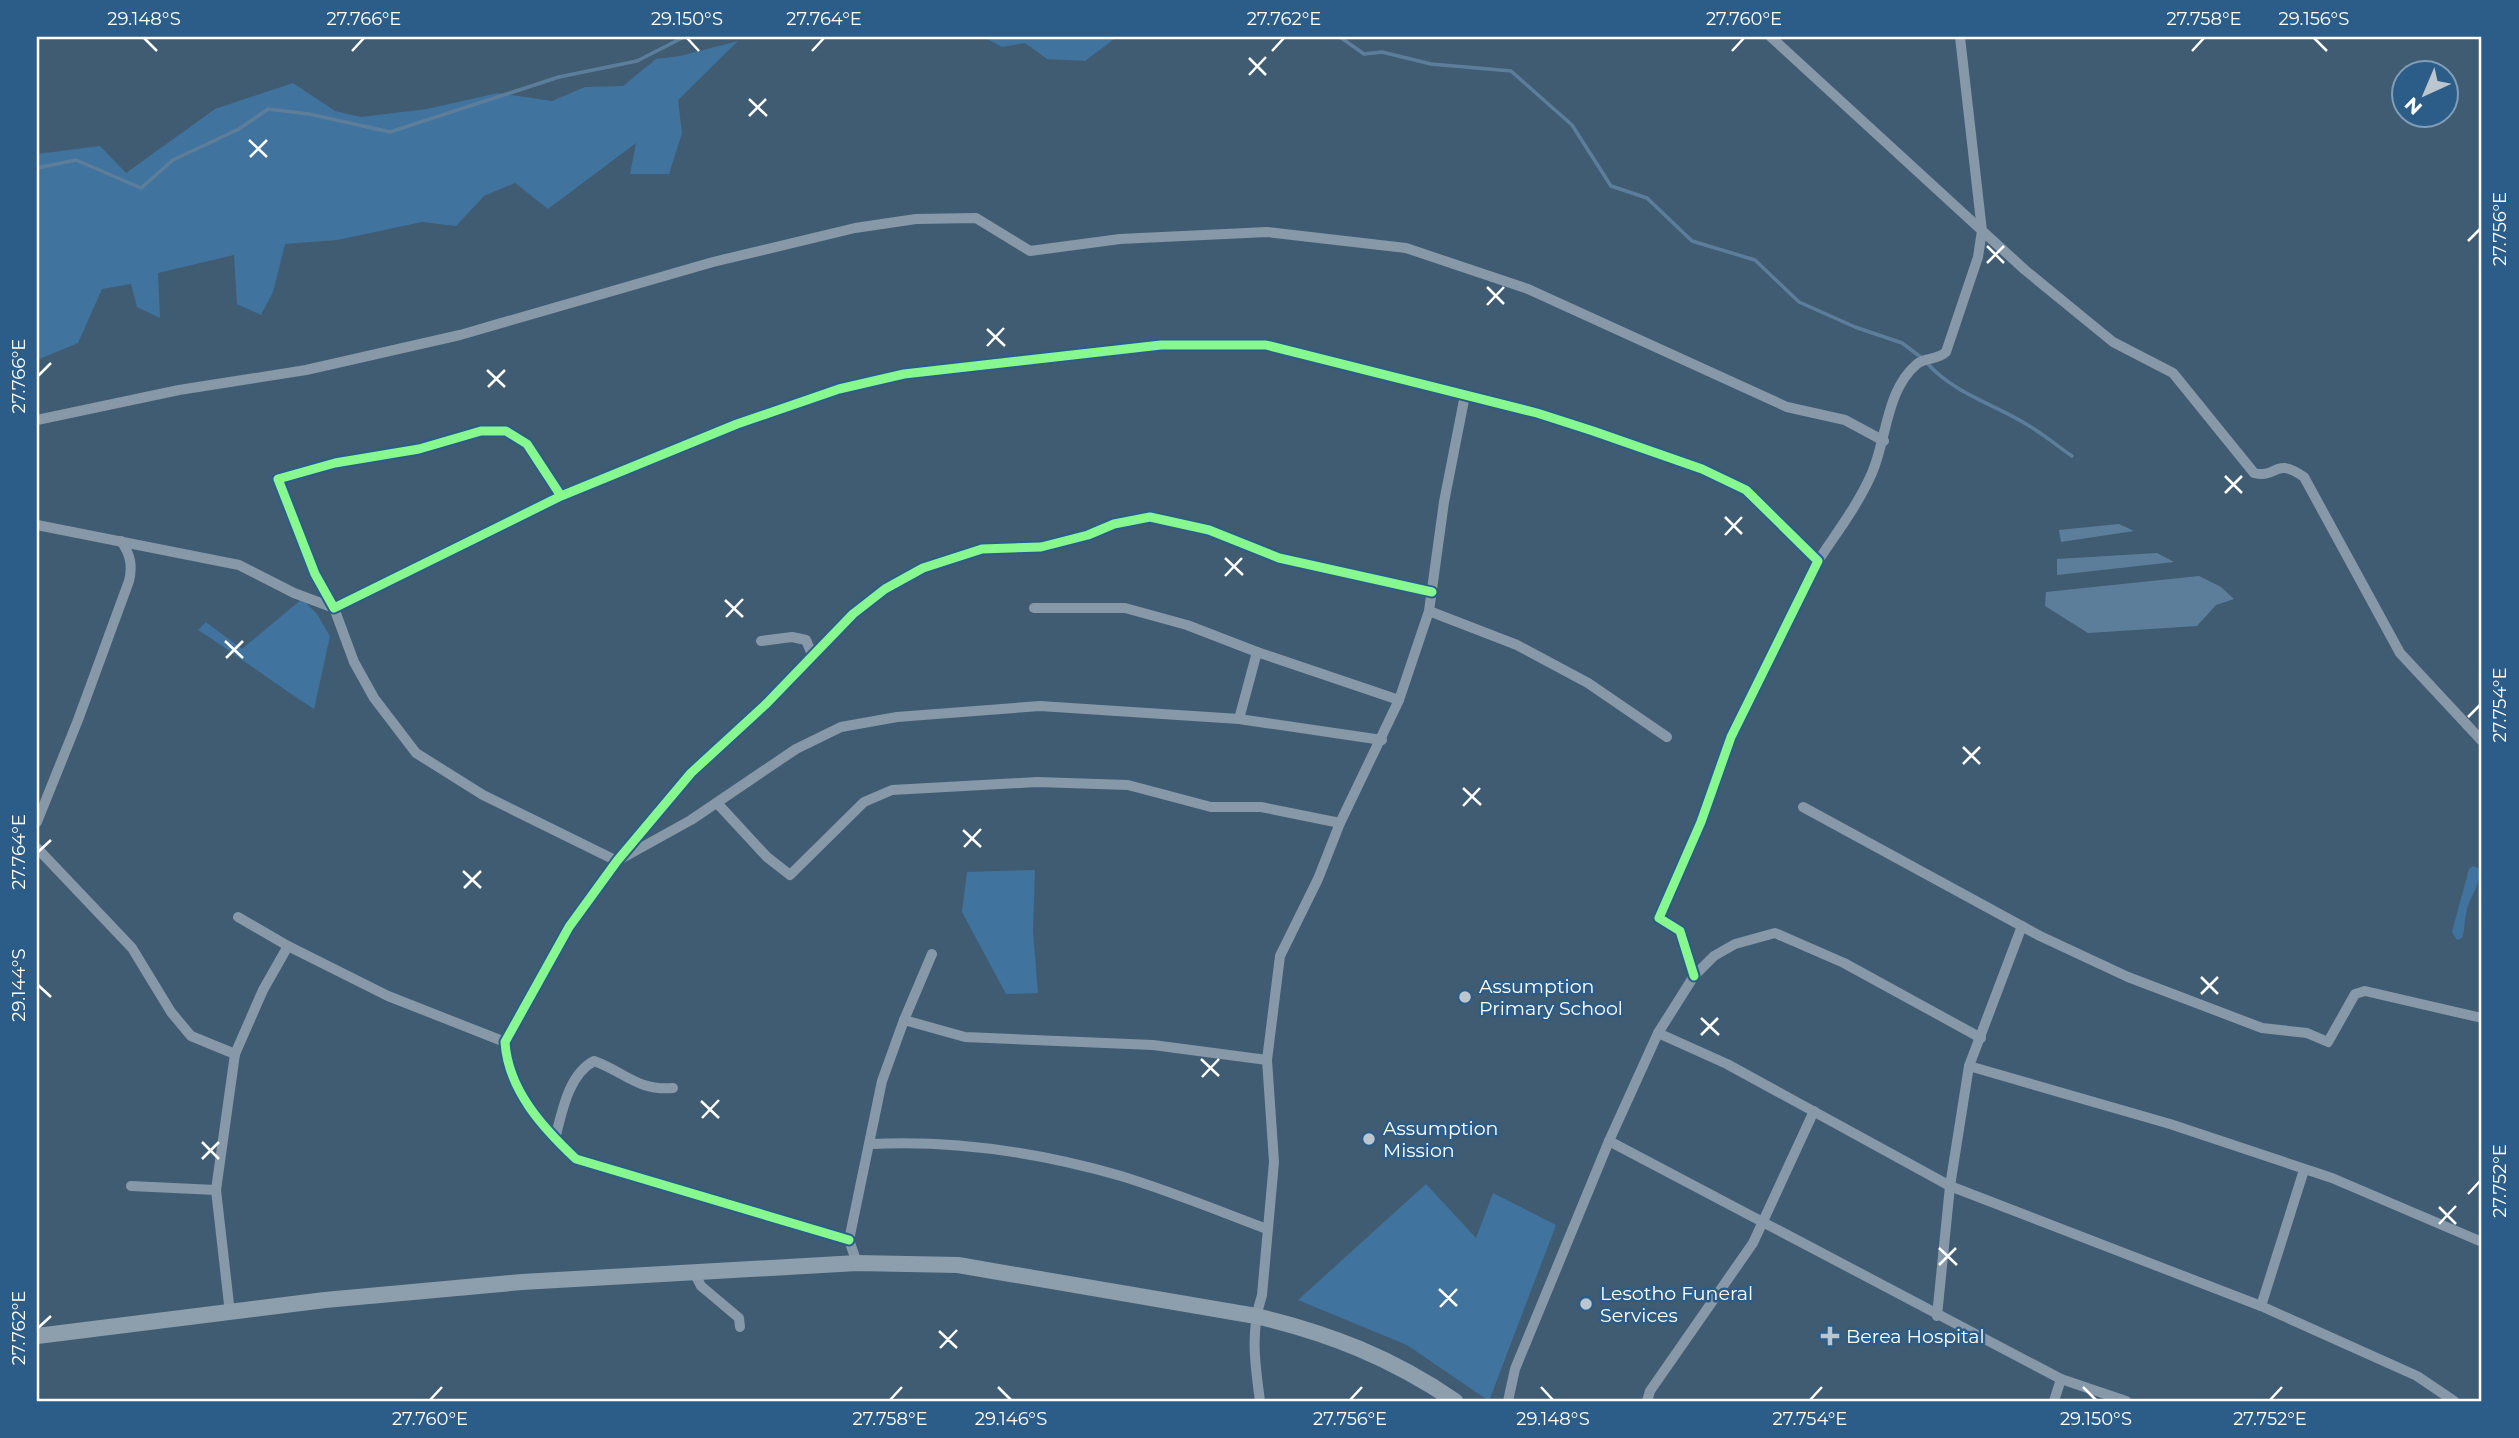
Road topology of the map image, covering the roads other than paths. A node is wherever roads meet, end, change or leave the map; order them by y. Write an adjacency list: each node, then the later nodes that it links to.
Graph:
1 (1771, 37): 3 (street)
2 (1961, 37): 3 (street)
3 (1982, 231): 6 (street); 22 (street)
4 (1465, 395): 7 (street); 10 (street); 11 (street)
5 (37, 420): 6 (street)
6 (1884, 441): 10 (street)
7 (561, 496): 12 (street); 12 (street)
8 (37, 524): 9 (street)
9 (121, 541): 12 (street); 25 (street)
10 (1818, 561): 33 (street)
11 (1432, 592): 14 (street); 17 (street)
12 (334, 608): 28 (street)
13 (1034, 608): 16 (street)
14 (1430, 611): 18 (street); 20 (street)
15 (761, 641): 17 (street)
16 (1256, 652): 18 (street); 19 (street)
17 (813, 657): 28 (street)
18 (1399, 700): 21 (street)
19 (1239, 719): 21 (street); 23 (street)
20 (1667, 737)
21 (1382, 740): 26 (street)
22 (2482, 741)
23 (717, 803): 26 (street); 28 (street)
24 (1803, 807): 30 (street)
25 (37, 822)
26 (1340, 823): 40 (street)
27 (37, 848): 39 (street)
28 (617, 861): 38 (street)
29 (237, 917): 31 (street)
30 (2022, 926): 34 (street); 37 (street)
31 (288, 946): 38 (street); 39 (street)
32 (932, 954): 35 (street)
33 (1694, 976): 36 (street); 37 (street)
34 (2482, 1018)
35 (904, 1020): 40 (street); 46 (street)
36 (1658, 1033): 43 (street); 45 (street)
37 (1981, 1038): 41 (street)
38 (505, 1042): 44 (street)
39 (235, 1054): 50 (street)
40 (1267, 1060): 52 (street)
41 (1969, 1066): 47 (street); 49 (street)
42 (673, 1088): 44 (street)
43 (1814, 1111): 49 (street); 51 (street)
44 (555, 1139): 53 (street)
45 (1609, 1141): 51 (street); 66 (street)
46 (872, 1144): 52 (street); 53 (street)
47 (2304, 1170): 54 (street); 57 (street)
48 (131, 1186): 50 (street)
49 (1950, 1186): 57 (street); 60 (street)
50 (216, 1190): 58 (street)
51 (1764, 1221): 60 (street); 67 (street)
52 (1267, 1229): 59 (street)
53 (849, 1240): 55 (street)
54 (2482, 1242)
55 (857, 1263): 56 (main road); 59 (main road)
56 (695, 1274): 58 (main road); 61 (street)
57 (2261, 1306): 70 (street)
58 (230, 1313): 62 (main road)
59 (1256, 1316): 64 (street); 65 (main road)
60 (1937, 1316): 63 (street)
61 (740, 1327)
62 (37, 1336)
63 (2061, 1379): 68 (street); 69 (street)
64 (1260, 1401)
65 (1455, 1401)
66 (1508, 1401)
67 (1647, 1401)
68 (2054, 1401)
69 (2126, 1401)
70 (2454, 1401)

